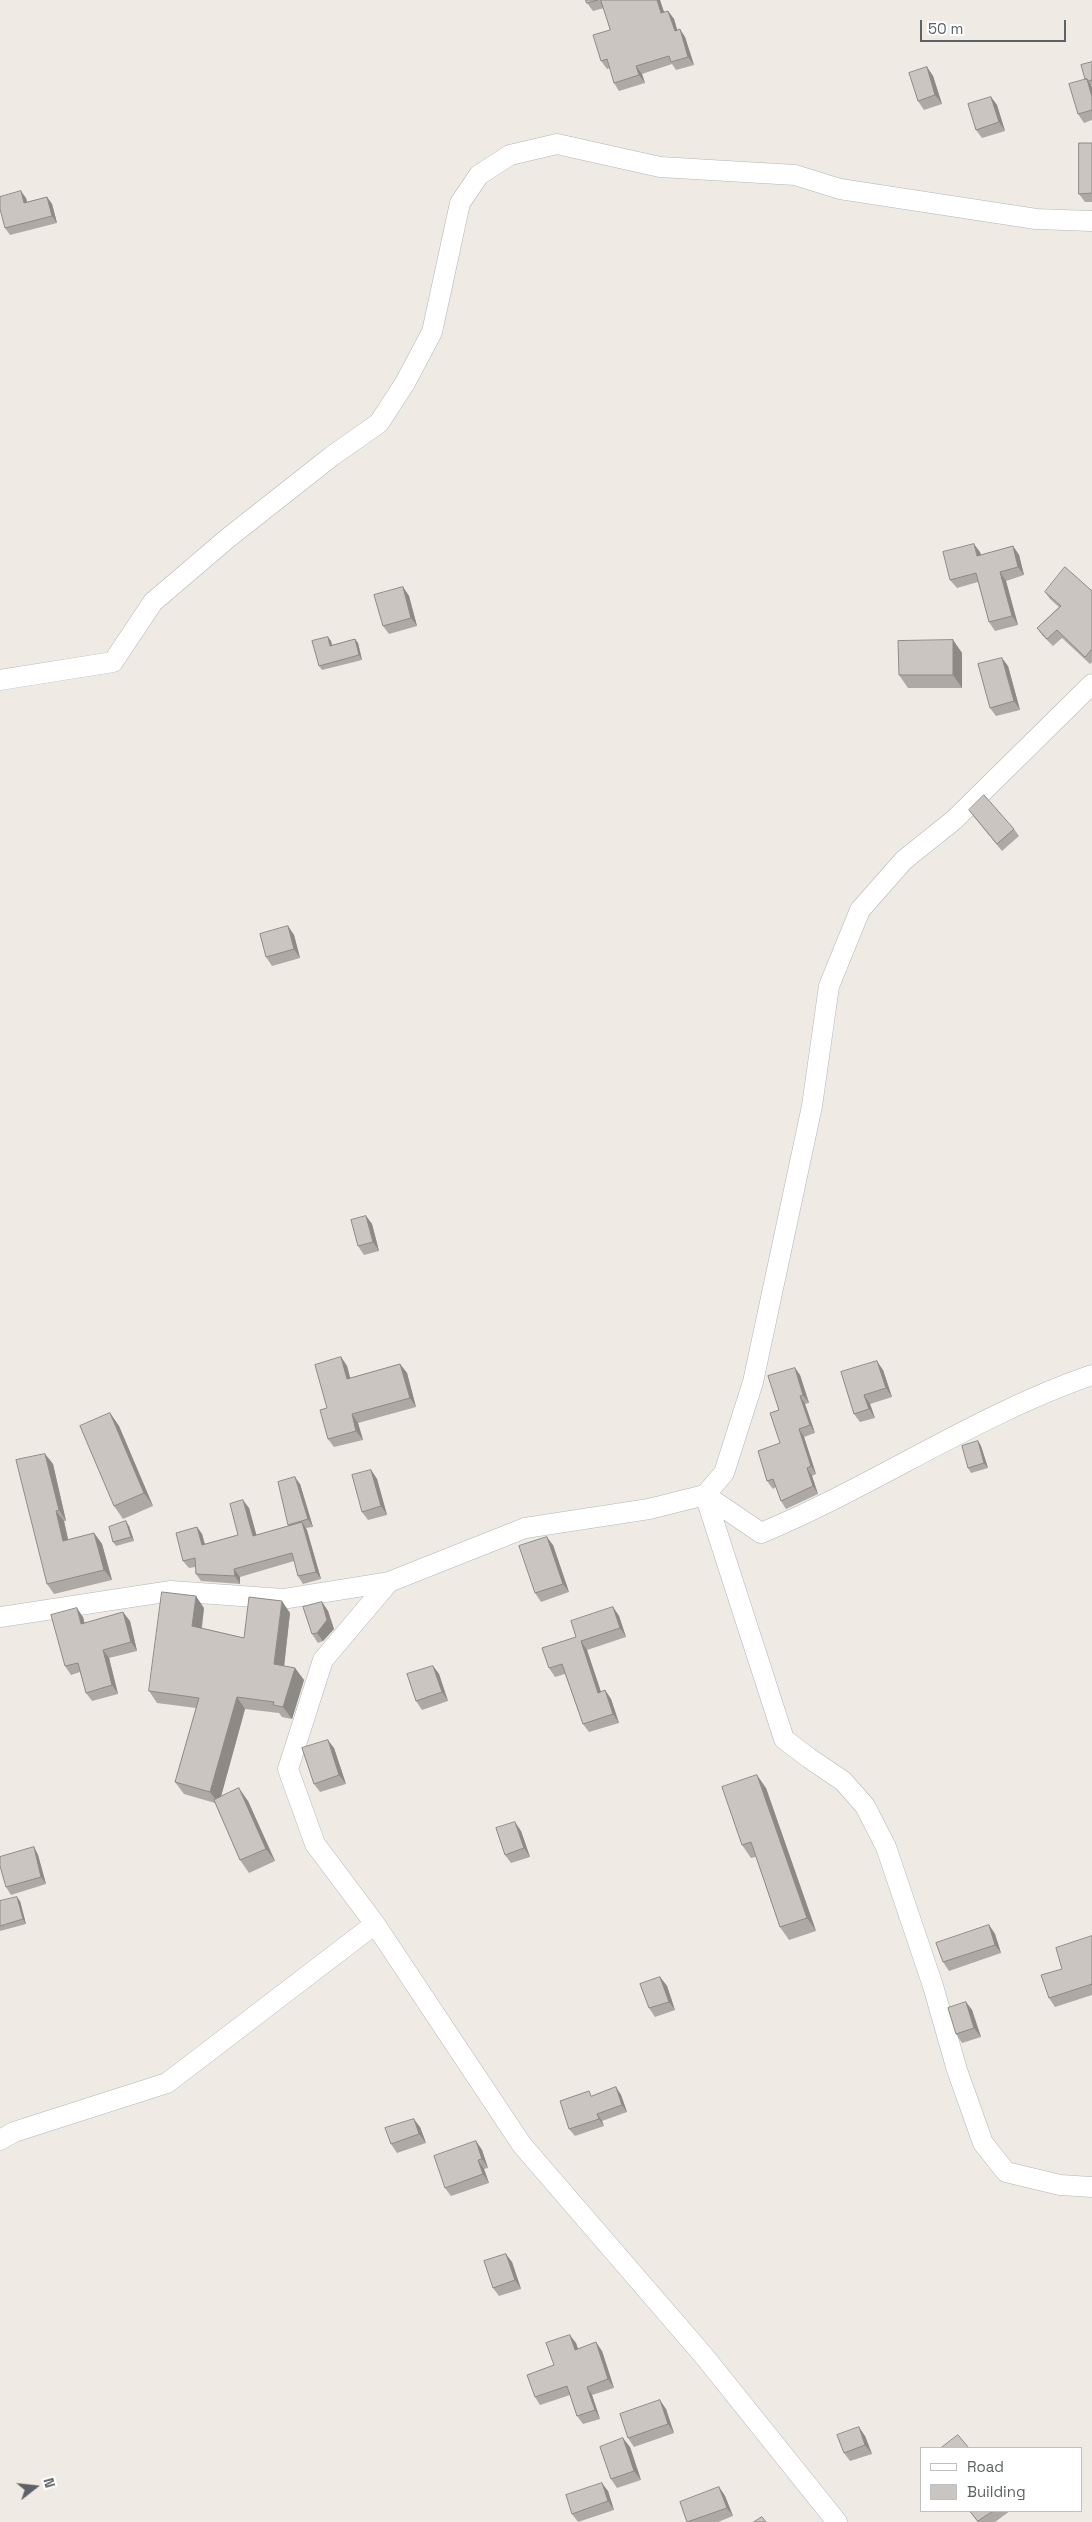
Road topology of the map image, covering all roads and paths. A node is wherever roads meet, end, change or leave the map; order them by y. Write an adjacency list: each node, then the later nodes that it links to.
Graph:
1 (1092, 221): 2 (street)
2 (0, 680)
3 (1092, 684): 5 (street)
4 (1092, 1375): 5 (street)
5 (705, 1495): 6 (street); 10 (street)
6 (389, 1582): 7 (street); 8 (street)
7 (0, 1617)
8 (375, 1924): 9 (street); 11 (street)
9 (0, 2140)
10 (1092, 2187)
11 (837, 2522)

